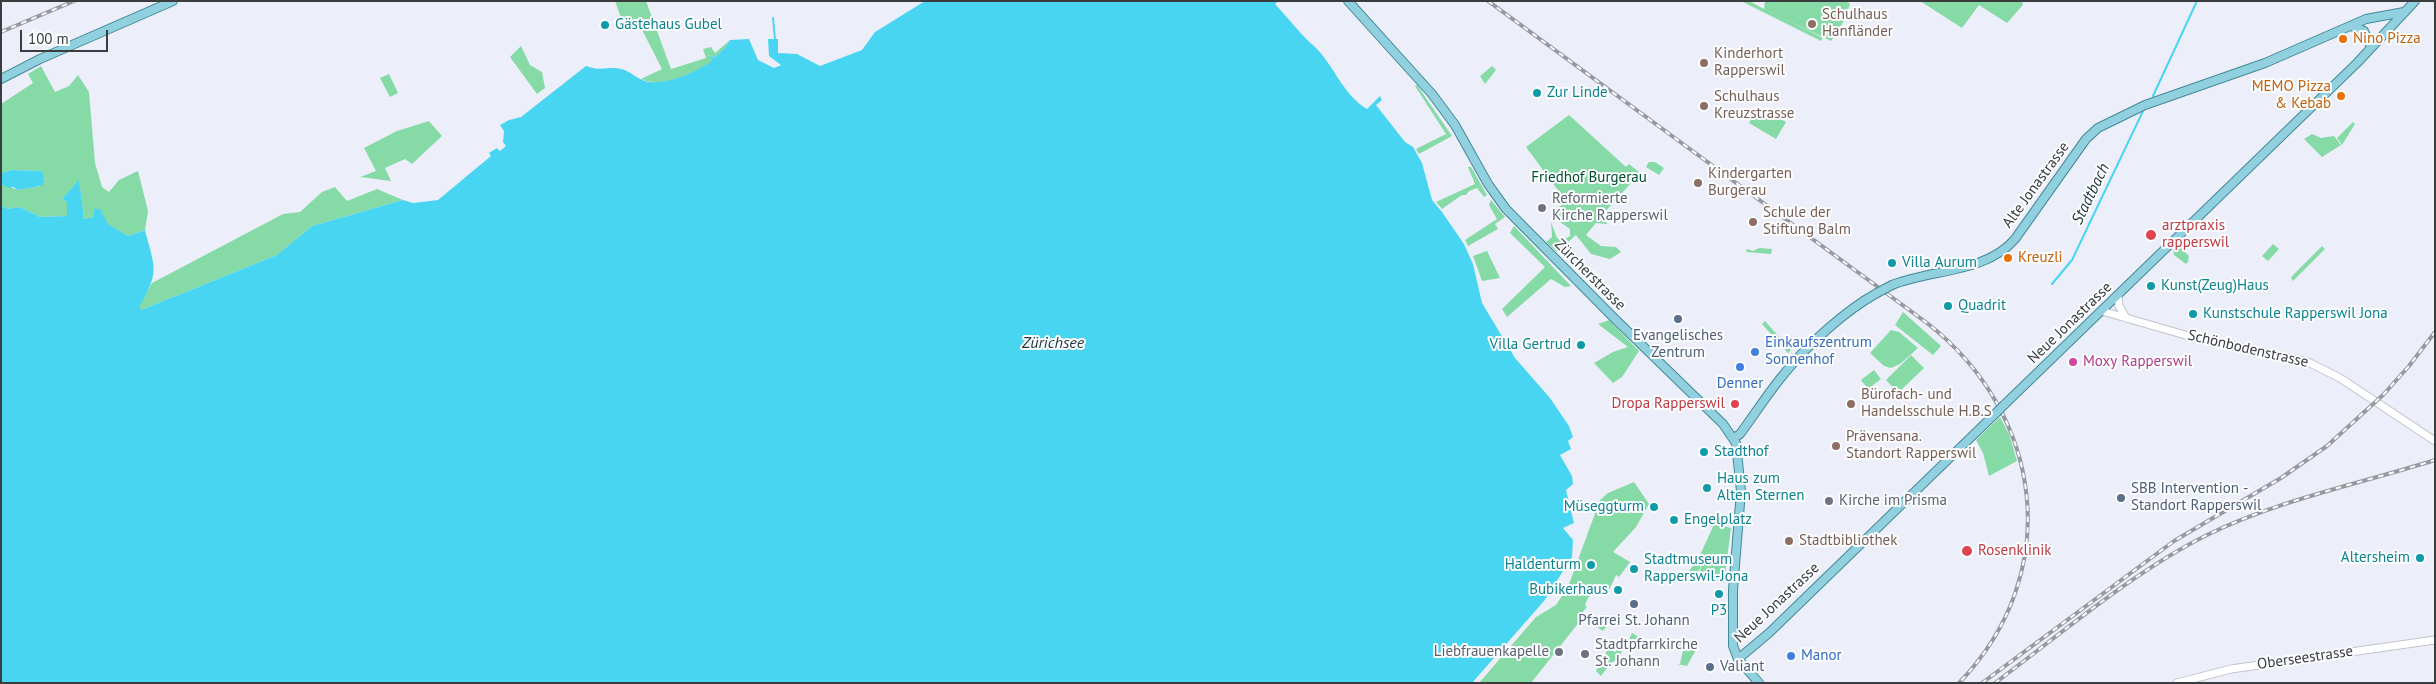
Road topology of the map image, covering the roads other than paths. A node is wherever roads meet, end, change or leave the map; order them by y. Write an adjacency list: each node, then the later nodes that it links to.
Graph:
1 (172, 1): 7 (main road)
2 (1348, 1): 11 (main road, Zürcherstrasse)
3 (2415, 1): 4 (main road, Neue Jonastrasse)
4 (2404, 12): 5 (main road, Alte Jonastrasse); 6 (main road, Neue Jonastrasse)
5 (2350, 26): 6 (main road); 11 (main road, Alte Jonastrasse, bridge)
6 (2371, 48): 8 (main road, Neue Jonastrasse)
7 (1, 79)
8 (2118, 296): 9 (main road, Neue Jonastrasse); 10 (street)
9 (2102, 311): 10 (street, Schönbodenstrasse); 14 (main road, Neue Jonastrasse, bridge)
10 (2126, 318): 12 (street, Schönbodenstrasse)
11 (1734, 438): 14 (main road)
12 (2435, 440)
13 (2435, 640): 16 (street, Oberseestrasse)
14 (1738, 659): 15 (main road)
15 (1759, 683)
16 (2178, 683)

